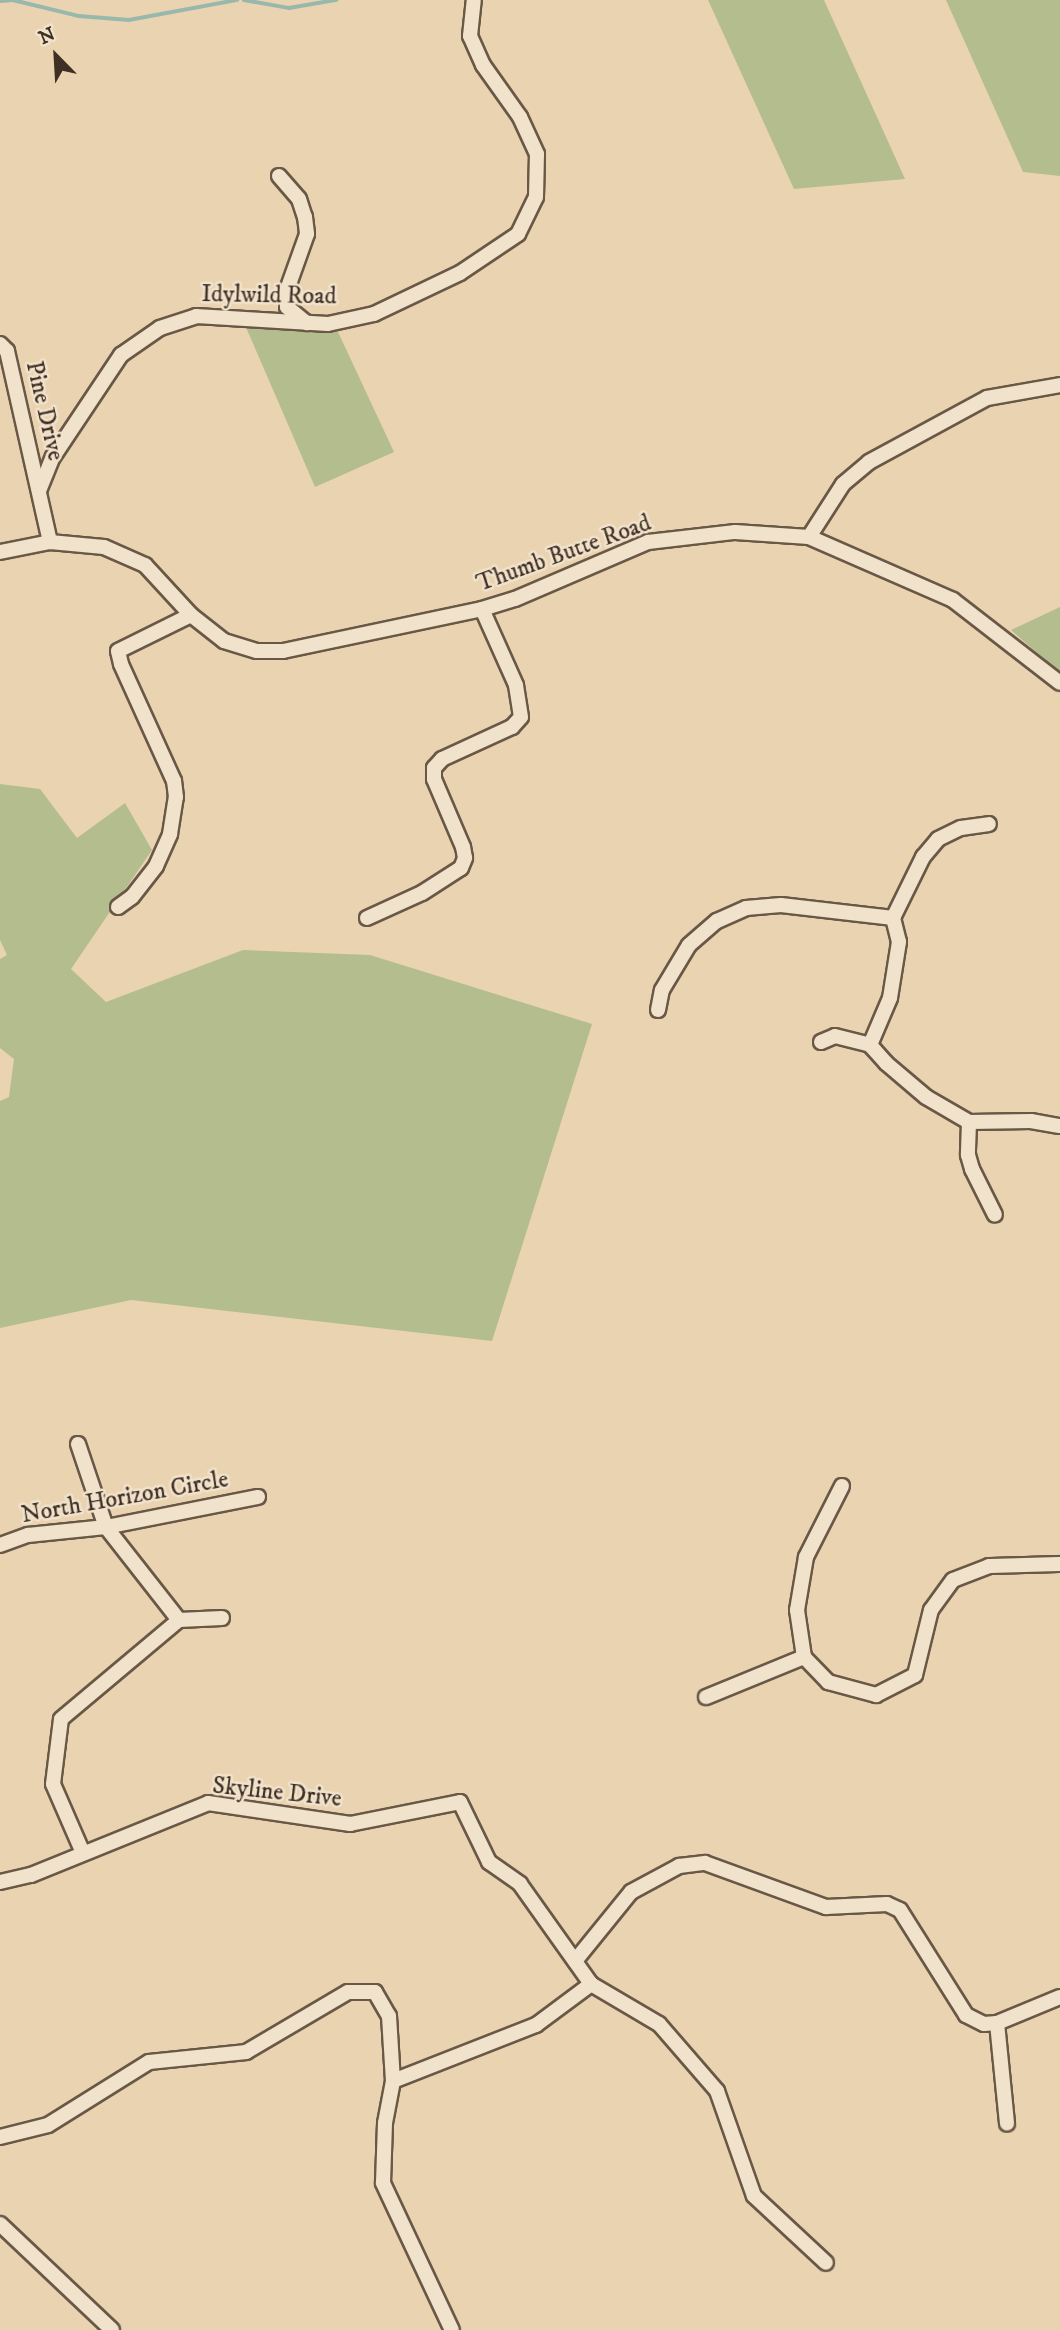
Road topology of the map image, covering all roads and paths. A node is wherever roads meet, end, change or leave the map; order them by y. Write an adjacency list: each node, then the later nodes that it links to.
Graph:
1 (474, 0): 3 (street, Idylwild Road)
2 (279, 176): 3 (street)
3 (307, 323): 6 (street, Idylwild Road)
4 (0, 344): 6 (street, Pine Drive)
5 (1060, 385): 7 (street)
6 (39, 491): 8 (street, Pine Drive)
7 (809, 537): 10 (street, Thumb Butte Road); 12 (street, Thumb Butte Road)
8 (50, 542): 9 (street, Thumb Butte Road); 11 (street, Thumb Butte Road)
9 (0, 552)
10 (482, 609): 11 (street, Thumb Butte Road); 15 (street)
11 (191, 615): 14 (street)
12 (1060, 682)
13 (989, 824): 16 (street)
14 (118, 907)
15 (367, 918)
16 (893, 918): 17 (street); 19 (street)
17 (658, 1010)
18 (821, 1042): 19 (street)
19 (870, 1045): 20 (street)
20 (969, 1122): 21 (street); 22 (street)
21 (1060, 1126)
22 (995, 1215)
23 (78, 1444): 26 (street)
24 (842, 1486): 31 (street)
25 (258, 1497): 26 (street, North Horizon Circle)
26 (106, 1527): 27 (street, North Horizon Circle); 30 (street)
27 (0, 1545)
28 (1060, 1564): 31 (street)
29 (222, 1618): 30 (street)
30 (179, 1620): 33 (street)
31 (803, 1657): 32 (street)
32 (706, 1697)
33 (83, 1853): 34 (street, Skyline Drive); 35 (street, Skyline Drive)
34 (0, 1882)
35 (575, 1961): 36 (street, Skyline Drive); 38 (street)
36 (591, 1984): 39 (street); 43 (street, Skyline Drive)
37 (1060, 1997): 38 (street)
38 (997, 2023): 40 (street)
39 (393, 2081): 41 (street); 45 (street)
40 (1007, 2124)
41 (0, 2137)
42 (0, 2224): 44 (street)
43 (826, 2263)
44 (113, 2330)
45 (452, 2330)

